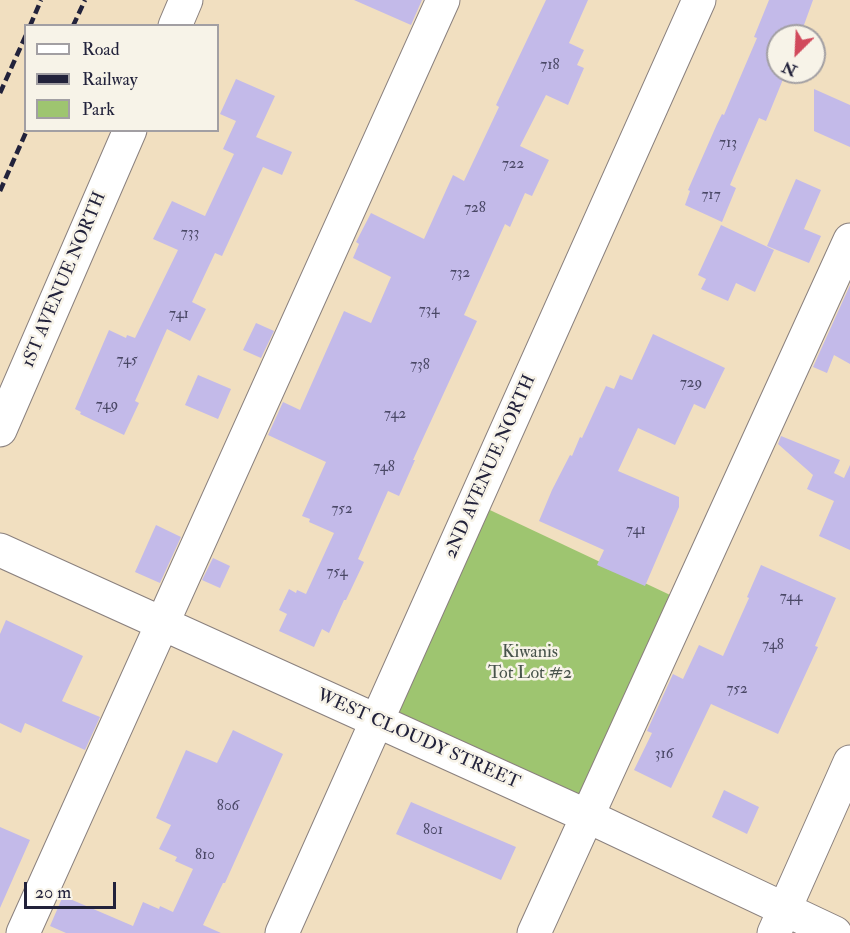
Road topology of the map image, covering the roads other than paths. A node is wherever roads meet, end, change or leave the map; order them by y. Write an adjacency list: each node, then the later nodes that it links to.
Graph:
1 (186, 0): 4 (street)
2 (443, 0): 9 (street)
3 (699, 0): 10 (street, 2ND AVENUE NORTH)
4 (176, 24)
5 (129, 132): 7 (street, 1ST AVENUE NORTH)
6 (850, 240): 12 (street)
7 (0, 430)
8 (0, 550): 9 (street, WEST CLOUDY STREET)
9 (162, 623): 10 (street, WEST CLOUDY STREET); 14 (street)
10 (378, 721): 12 (street, WEST CLOUDY STREET); 15 (street, 2ND AVENUE NORTH)
11 (850, 762): 13 (street)
12 (587, 816): 13 (street, WEST CLOUDY STREET); 16 (street)
13 (779, 921): 17 (street, WEST CLOUDY STREET)
14 (23, 933)
15 (282, 933)
16 (534, 933)
17 (835, 933)

